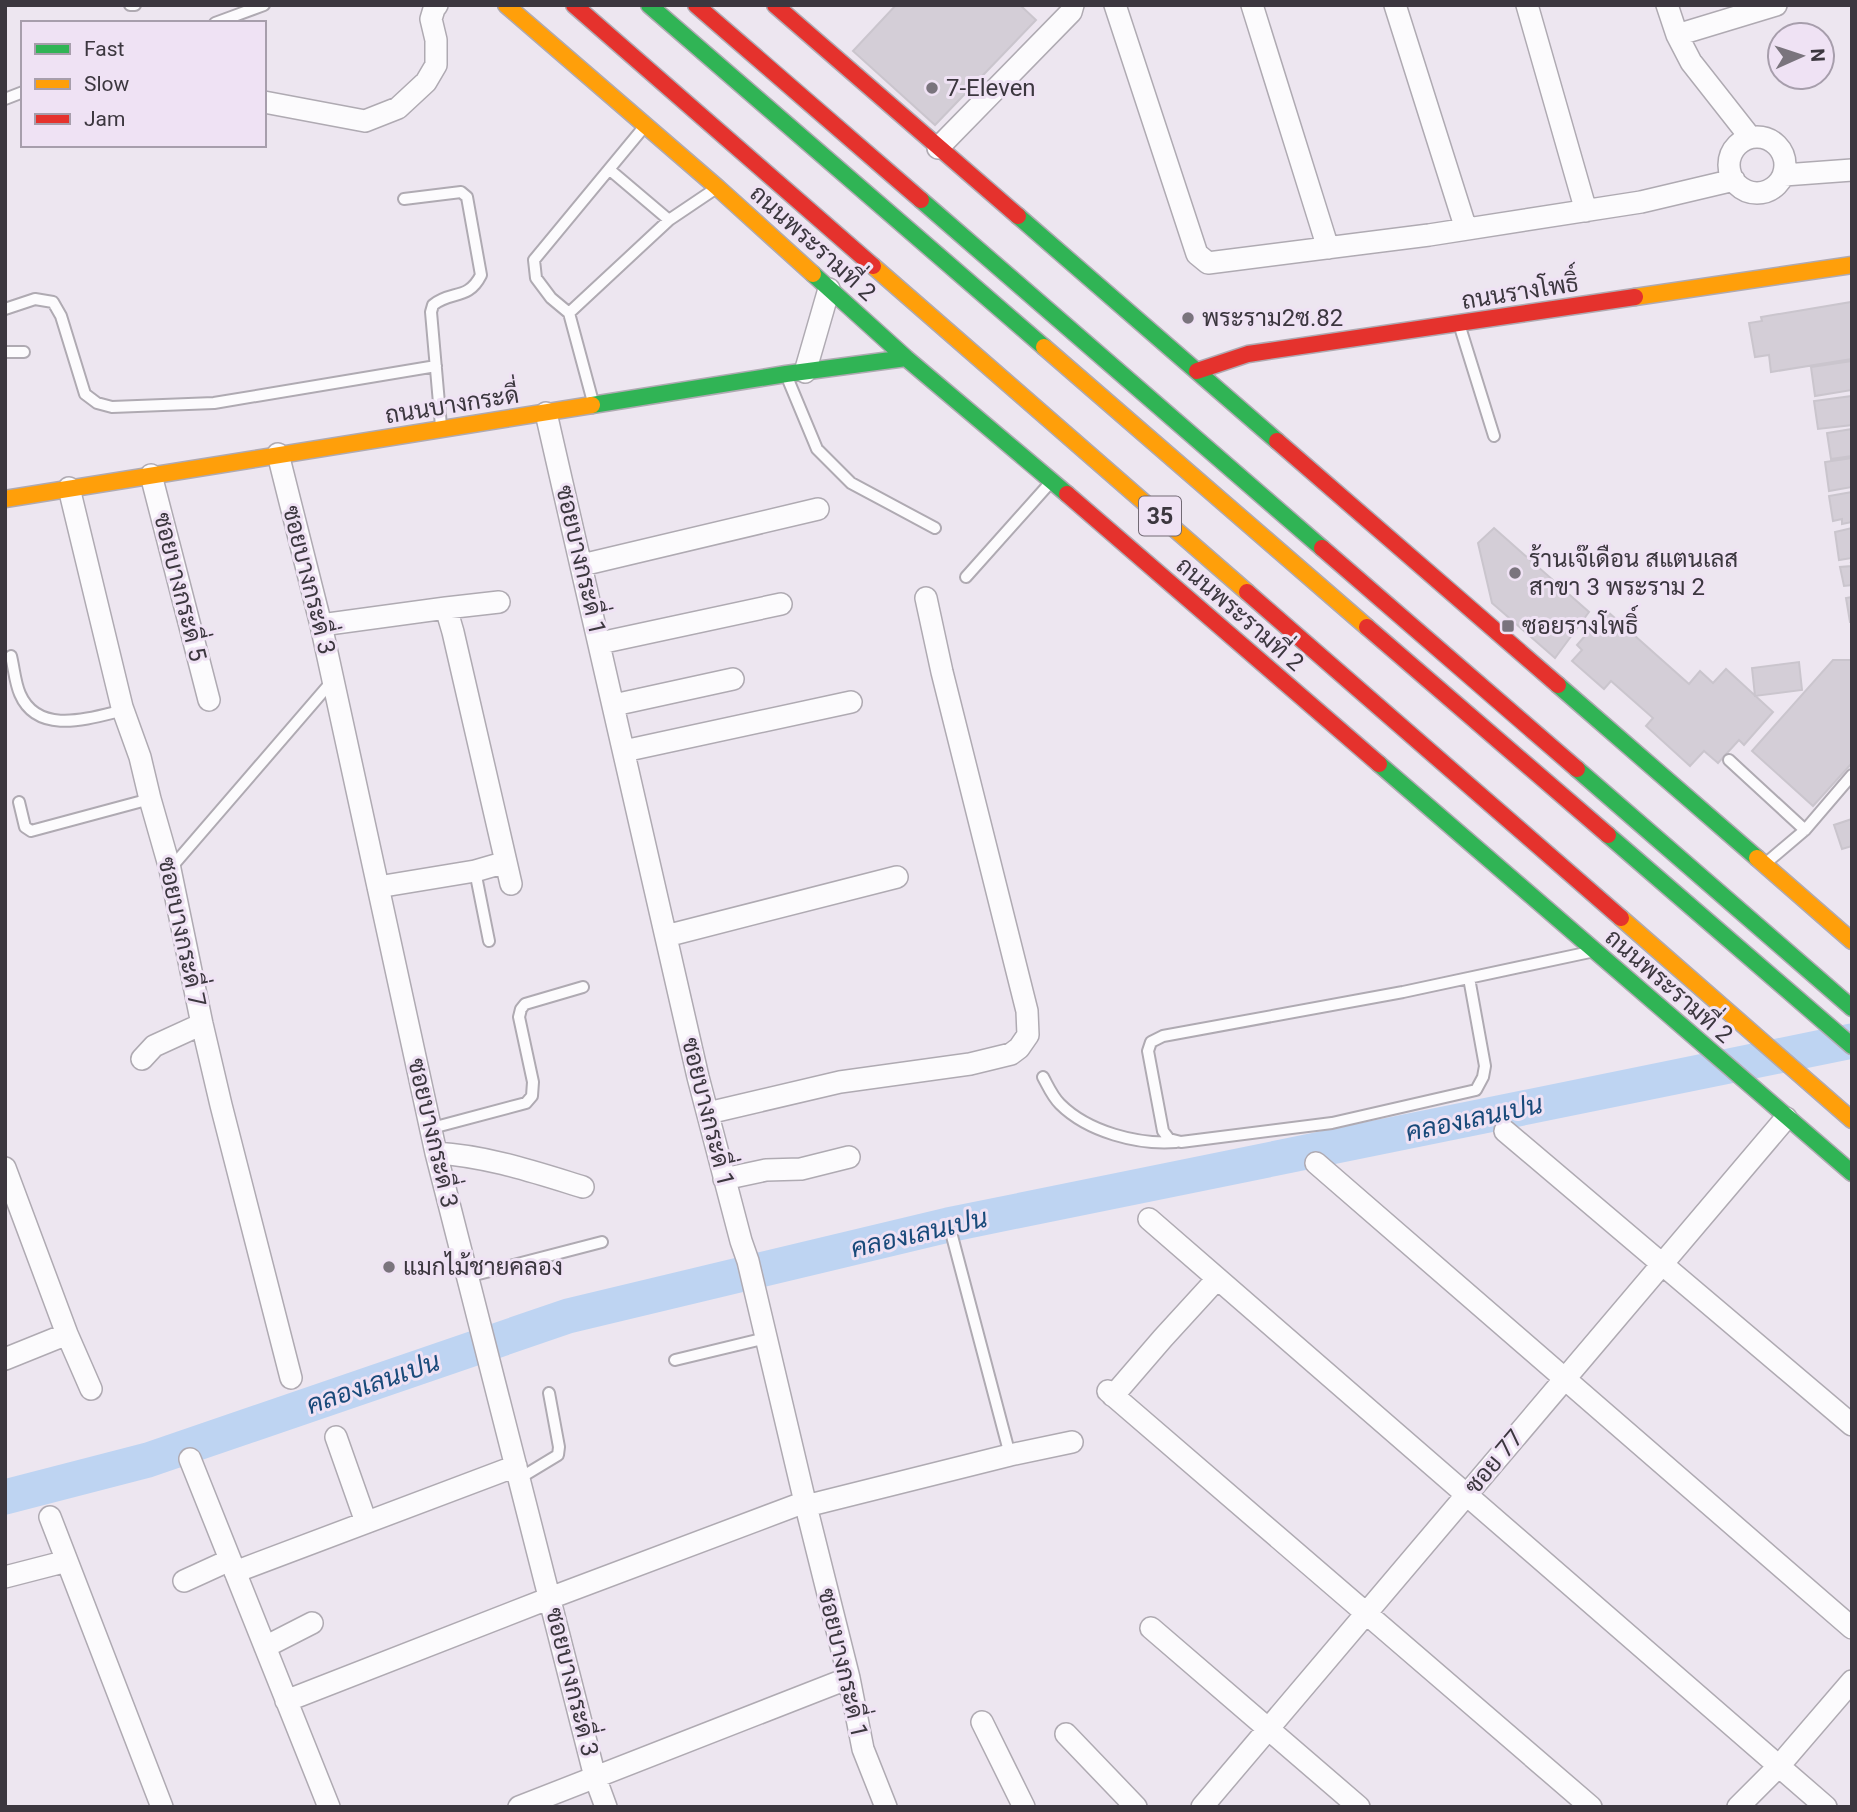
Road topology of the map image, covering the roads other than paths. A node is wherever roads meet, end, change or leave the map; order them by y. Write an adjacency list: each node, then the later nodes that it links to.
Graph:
1 (264, 5): 16 (lane)
2 (437, 5): 18 (street)
3 (506, 5): 19 (main road, ถนนพระรามที่ 2 / 35)
4 (574, 5): 96 (main road, ถนนพระรามที่ 2 / 35)
5 (588, 5): 65 (main road)
6 (649, 5): 91 (main road)
7 (696, 5): 89 (main road)
8 (775, 5): 21 (main road)
9 (1073, 5): 21 (street)
10 (1115, 5): 31 (street)
11 (1252, 5): 31 (street)
12 (1395, 5): 30 (street)
13 (1527, 5): 28 (street)
14 (1667, 5): 17 (street)
15 (1776, 5): 17 (street)
16 (220, 21)
17 (1677, 35): 20 (street)
18 (266, 102)
19 (646, 125): 22 (lane); 26 (main road, ถนนพระรามที่ 2 / 35)
20 (1750, 137): 24 (street); 25 (street)
21 (938, 148): 41 (main road)
22 (610, 170): 29 (lane); 35 (lane)
23 (1852, 170): 24 (street)
24 (1784, 175): 25 (street)
25 (1734, 180): 28 (street)
26 (718, 188): 29 (lane); 33 (main road, ถนนพระรามที่ 2 / 35)
27 (404, 199): 40 (lane)
28 (1586, 211): 30 (street)
29 (670, 220): 35 (lane)
30 (1466, 229): 31 (street)
31 (1328, 248)
32 (1852, 265): 36 (main road, ถนนรางโพธิ์)
33 (829, 289): 39 (main road, ถนนพระรามที่ 2 / 35); 42 (street)
34 (5, 309): 40 (lane)
35 (569, 313): 43 (lane)
36 (1460, 324): 41 (main road, ถนนรางโพธิ์); 46 (lane)
37 (5, 352): 38 (lane)
38 (24, 352)
39 (906, 358): 42 (main road, ถนนบางกระดี่); 49 (main road, ถนนพระรามที่ 2 / 35)
40 (436, 366): 45 (lane)
41 (1197, 371): 77 (main road)
42 (795, 373): 43 (main road, ถนนบางกระดี่); 53 (lane)
43 (594, 405): 44 (main road, ถนนบางกระดี่)
44 (546, 413): 45 (main road, ถนนบางกระดี่); 54 (street, ซอยบางกระดี่ 1)
45 (441, 429): 47 (main road, ถนนบางกระดี่)
46 (1494, 436)
47 (278, 454): 48 (main road, ถนนบางกระดี่); 60 (street, ซอยบางกระดี่ 3)
48 (151, 475): 50 (main road, ถนนบางกระดี่); 66 (street, ซอยบางกระดี่ 5)
49 (1052, 481): 55 (lane); 86 (main road, ถนนพระรามที่ 2 / 35)
50 (69, 488): 51 (main road, ถนนบางกระดี่); 69 (street, ซอยบางกระดี่ 7)
51 (5, 499)
52 (818, 509): 54 (street)
53 (935, 528)
54 (582, 565): 61 (street, ซอยบางกระดี่ 1)
55 (966, 577)
56 (926, 598): 94 (street)
57 (499, 602): 59 (street)
58 (781, 604): 61 (street)
59 (446, 608): 60 (street); 76 (street)
60 (321, 625): 64 (street, ซอยบางกระดี่ 3)
61 (600, 643): 68 (street, ซอยบางกระดี่ 1)
62 (11, 656): 69 (lane)
63 (733, 679): 68 (street)
64 (333, 680): 78 (lane); 82 (street, ซอยบางกระดี่ 3)
65 (1391, 697)
66 (209, 700)
67 (851, 702): 70 (street)
68 (614, 705): 70 (street, ซอยบางกระดี่ 1)
69 (124, 710): 73 (street, ซอยบางกระดี่ 7)
70 (624, 751): 83 (street, ซอยบางกระดี่ 1)
71 (1730, 760): 75 (lane)
72 (1852, 775): 75 (lane)
73 (150, 799): 74 (lane); 78 (street, ซอยบางกระดี่ 7)
74 (19, 802)
75 (1805, 830): 77 (lane)
76 (506, 862): 79 (street); 81 (street)
77 (1764, 865): 85 (main road)
78 (170, 869): 90 (street, ซอยบางกระดี่ 7)
79 (475, 871): 82 (street); 84 (lane)
80 (897, 877): 83 (street)
81 (511, 884)
82 (378, 887): 97 (street, ซอยบางกระดี่ 3)
83 (666, 936): 94 (street, ซอยบางกระดี่ 1)
84 (489, 941)
85 (1852, 941)
86 (1594, 951): 87 (lane); 95 (main road, ถนนพระรามที่ 2 / 35)
87 (1469, 978): 99 (lane); 99 (lane)
88 (583, 987): 97 (lane)
89 (1852, 1008)
90 (202, 1024): 92 (street); 117 (street, ซอยบางกระดี่ 7)
91 (1852, 1046)
92 (142, 1059)
93 (1043, 1077): 99 (lane)
94 (708, 1114): 105 (street, ซอยบางกระดี่ 1)
95 (1786, 1118): 104 (main road, ถนนพระรามที่ 2 / 35); 110 (street, ซอย 77)
96 (1852, 1120)
97 (432, 1128): 100 (street, ซอยบางกระดี่ 3)
98 (1505, 1131): 110 (street)
99 (1181, 1142)
100 (436, 1153): 106 (street); 111 (street, ซอยบางกระดี่ 3)
101 (849, 1157): 105 (street)
102 (1316, 1163): 118 (street)
103 (5, 1168): 113 (street)
104 (1852, 1173)
105 (724, 1179): 114 (street, ซอยบางกระดี่ 1)
106 (583, 1187)
107 (1149, 1219): 112 (street)
108 (952, 1236): 124 (lane)
109 (602, 1242): 111 (lane)
110 (1662, 1264): 118 (street, ซอย 77); 121 (street)
111 (467, 1277): 126 (street, ซอยบางกระดี่ 3)
112 (1217, 1279): 127 (street); 136 (street)
113 (67, 1334): 115 (street); 119 (street)
114 (766, 1338): 116 (lane); 128 (street, ซอยบางกระดี่ 1)
115 (5, 1359)
116 (675, 1360)
117 (291, 1378)
118 (1565, 1379): 127 (street, ซอย 77); 139 (street)
119 (91, 1389)
120 (549, 1393): 126 (lane)
121 (1852, 1426)
122 (336, 1437): 130 (street)
123 (1072, 1442): 124 (street)
124 (1010, 1455): 128 (street)
125 (190, 1459): 132 (street)
126 (518, 1472): 130 (street); 135 (street, ซอยบางกระดี่ 3)
127 (1466, 1495): 136 (street, ซอย 77); 147 (street)
128 (805, 1504): 135 (street); 141 (street, ซอยบางกระดี่ 1)
129 (50, 1517): 131 (street)
130 (366, 1522): 132 (street)
131 (67, 1561): 133 (street); 149 (street)
132 (232, 1566): 134 (street); 140 (street)
133 (5, 1577)
134 (184, 1581)
135 (550, 1598): 143 (street); 148 (street, ซอยบางกระดี่ 3)
136 (1365, 1613): 145 (street, ซอย 77); 158 (street)
137 (312, 1623): 140 (street)
138 (1151, 1628): 145 (street)
139 (1852, 1628)
140 (265, 1647): 143 (street)
141 (849, 1678): 148 (street); 153 (street, ซอยบางกระดี่ 1)
142 (1852, 1681): 147 (street)
143 (286, 1701): 150 (street)
144 (982, 1722): 154 (street)
145 (1267, 1729): 156 (street, ซอย 77); 157 (street)
146 (1066, 1734): 155 (street)
147 (1779, 1766): 159 (street); 160 (street)
148 (596, 1777): 151 (street); 152 (street, ซอยบางกระดี่ 3)
149 (163, 1807)
150 (329, 1807)
151 (519, 1807)
152 (606, 1807)
153 (886, 1807)
154 (1024, 1807)
155 (1136, 1807)
156 (1202, 1807)
157 (1359, 1807)
158 (1591, 1807)
159 (1738, 1807)
160 (1826, 1807)

